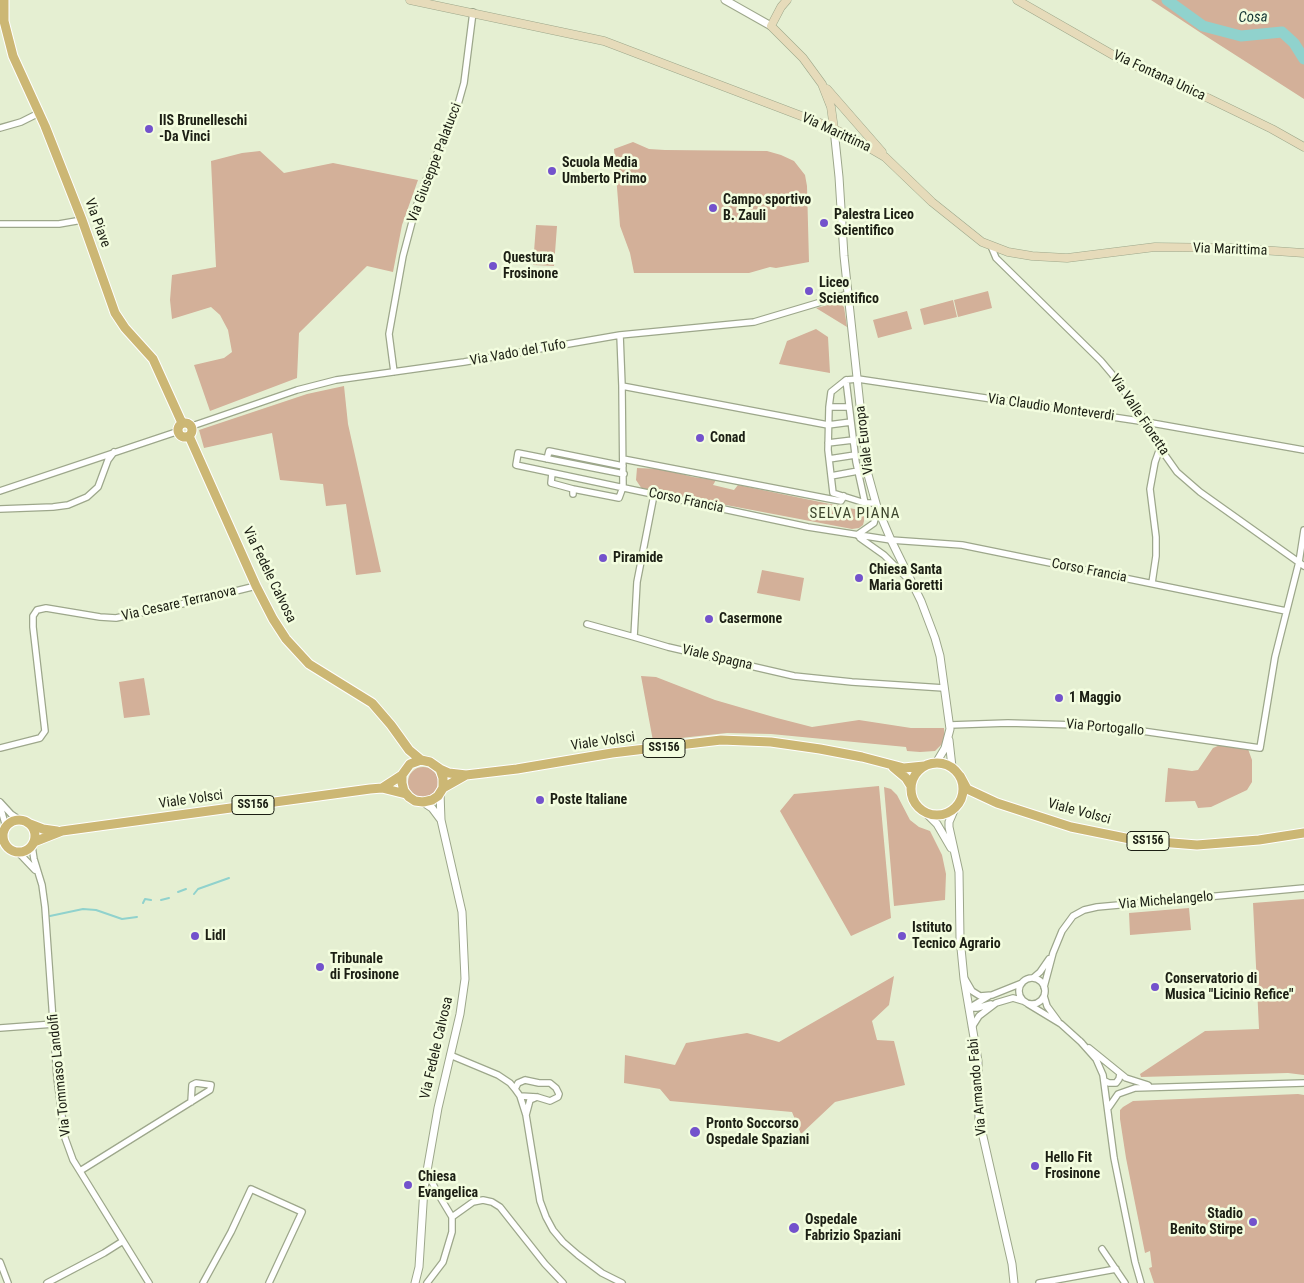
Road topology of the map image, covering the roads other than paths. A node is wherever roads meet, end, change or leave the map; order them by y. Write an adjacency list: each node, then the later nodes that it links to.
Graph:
1 (4, 0): 8 (main road, Via Piave)
2 (410, 0): 7 (main road, Via Marittima)
3 (725, 0): 9 (street)
4 (787, 0): 9 (main road)
5 (1017, 0): 14 (main road, Via Fontana Unica)
6 (0, 12): 8 (main road, Via Piave)
7 (473, 12): 13 (main road, Via Marittima); 22 (street, Via Giuseppe Palatucci)
8 (4, 21): 11 (main road, Via Piave)
9 (771, 26): 10 (main road)
10 (822, 84): 13 (main road); 15 (main road)
11 (38, 113): 12 (street); 16 (main road, Via Piave)
12 (0, 128)
13 (834, 129): 15 (main road, Via Marittima); 20 (street, Viale Europa)
14 (1304, 147)
15 (885, 157): 18 (main road, Via Marittima)
16 (82, 220): 17 (street); 32 (main road, Via Piave)
17 (0, 224)
18 (991, 246): 19 (main road, Via Marittima); 29 (street, Via Valle Fioretta)
19 (1304, 253)
20 (848, 294): 21 (street, Via Vado del Tufo); 23 (street, Viale Europa)
21 (620, 335): 22 (street, Via Vado del Tufo); 25 (street)
22 (394, 372): 31 (street, Via Vado del Tufo)
23 (858, 379): 24 (street, Via Claudio Monteverdi); 29 (street, Via Claudio Monteverdi); 52 (street, Viale Europa)
24 (846, 380): 26 (street); 27 (street)
25 (622, 386): 30 (street); 42 (street)
26 (830, 407): 27 (street); 30 (street)
27 (849, 407): 28 (street)
28 (851, 422): 30 (street); 34 (street)
29 (1146, 422): 36 (street, Via Valle Fioretta); 37 (street, Via Claudio Monteverdi)
30 (828, 425): 35 (street)
31 (192, 426): 32 (main road); 33 (main road)
32 (180, 427): 33 (main road); 38 (street)
33 (189, 436): 60 (main road, Via Fedele Calvosa)
34 (853, 440): 35 (street); 39 (street)
35 (828, 443): 41 (street)
36 (1160, 448): 57 (street, Via Valle Fioretta); 58 (street)
37 (1304, 450)
38 (114, 452): 48 (street); 53 (street)
39 (855, 455): 41 (street); 43 (street)
40 (547, 459): 42 (street); 44 (street, Corso Francia); 45 (street)
41 (829, 459): 46 (street)
42 (624, 463): 45 (street); 50 (street)
43 (858, 471): 46 (street); 51 (street)
44 (552, 473): 47 (street, Corso Francia); 47 (street)
45 (624, 474): 47 (street)
46 (831, 476): 50 (street)
47 (623, 487): 49 (street, Corso Francia)
48 (0, 492)
49 (654, 495): 55 (street, Corso Francia); 63 (street)
50 (844, 496): 51 (street)
51 (865, 502): 52 (street)
52 (876, 505): 55 (street); 56 (street, Viale Europa)
53 (0, 509)
54 (1304, 530): 57 (street)
55 (856, 536): 56 (street, Corso Francia); 59 (street)
56 (890, 540): 58 (street, Corso Francia); 59 (street, Viale Europa)
57 (1301, 564): 61 (street)
58 (1152, 583): 61 (street, Corso Francia)
59 (914, 584): 64 (street, Viale Europa)
60 (256, 586): 67 (main road, Via Fedele Calvosa); 68 (street, Via Cesare Terranova)
61 (1286, 611): 65 (street, Via Portogallo)
62 (587, 624): 63 (street, Viale Spagna)
63 (634, 637): 64 (street, Viale Spagna)
64 (944, 688): 65 (street, Viale Europa)
65 (950, 725): 66 (street, Viale Europa)
66 (949, 737): 70 (street); 73 (street)
67 (401, 740): 69 (main road, Via Fedele Calvosa); 75 (main road, Via Fedele Calvosa)
68 (0, 748)
69 (421, 760): 74 (main road, SS156); 75 (main road, SS156)
70 (936, 763): 72 (main road, SS156); 73 (main road, SS156)
71 (891, 766): 72 (main road, SS156); 76 (main road, Viale Volsci / SS156); 78 (main road, SS156)
72 (924, 766): 78 (main road)
73 (952, 767): 77 (main road, Viale Volsci / SS156)
74 (440, 769): 76 (main road, Viale Volsci / SS156); 80 (main road)
75 (403, 773): 79 (main road, Viale Volsci / SS156); 81 (main road)
76 (466, 775): 80 (main road, Viale Volsci / SS156)
77 (960, 776): 84 (main road, Viale Volsci / SS156); 85 (main road)
78 (911, 786): 87 (main road, SS156)
79 (382, 788): 81 (main road, Viale Volsci / SS156); 92 (main road, Viale Volsci / SS156)
80 (441, 790): 83 (main road, SS156); 89 (street, Via Fedele Calvosa)
81 (406, 794): 83 (main road, SS156)
82 (0, 802): 88 (street)
83 (422, 802): 89 (street)
84 (997, 803): 85 (main road, Viale Volsci / SS156); 93 (main road, Viale Volsci / SS156)
85 (958, 804): 87 (main road, Viale Volsci / SS156); 97 (street, Via Armando Fabi)
86 (0, 806): 91 (street)
87 (924, 811): 97 (street)
88 (20, 820): 90 (main road, Viale Volsci / SS156); 91 (main road)
89 (441, 820): 115 (street, Via Fedele Calvosa)
90 (30, 824): 92 (main road, Viale Volsci / SS156); 94 (main road)
91 (3, 831): 96 (main road)
92 (62, 831): 94 (main road, Viale Volsci / SS156)
93 (1304, 833)
94 (33, 844): 96 (main road, Viale Volsci / SS156); 98 (street, Via Tommaso Landolfi)
95 (0, 846): 96 (main road)
96 (15, 851): 98 (street)
97 (954, 852): 102 (street, Via Armando Fabi)
98 (40, 876): 110 (street, Via Tommaso Landolfi)
99 (1304, 888): 100 (street, Via Michelangelo)
100 (1053, 953): 101 (street, Via Michelangelo); 104 (street, Via Michelangelo)
101 (1033, 978): 103 (street); 104 (street)
102 (964, 979): 105 (street); 109 (street, Via Armando Fabi)
103 (1022, 983): 105 (street); 108 (street)
104 (1044, 987): 106 (street)
105 (992, 995): 109 (street)
106 (1044, 996): 108 (street); 111 (street)
107 (996, 1003): 108 (street); 109 (street); 112 (street)
108 (1026, 1003): 111 (street)
109 (969, 1008): 112 (street, Via Armando Fabi)
110 (54, 1024): 113 (street); 128 (street, Via Tommaso Landolfi)
111 (1061, 1024): 114 (street)
112 (972, 1027): 144 (street, Via Armando Fabi)
113 (0, 1028)
114 (1080, 1041): 116 (street); 119 (street)
115 (450, 1055): 117 (street); 129 (street, Via Fedele Calvosa)
116 (1120, 1074): 119 (street); 121 (street)
117 (498, 1075): 118 (street); 122 (street)
118 (525, 1080): 122 (street); 124 (street)
119 (1104, 1081): 126 (street)
120 (1304, 1083): 121 (street)
121 (1160, 1087): 126 (street)
122 (515, 1089): 123 (street)
123 (520, 1096): 124 (street); 127 (street)
124 (537, 1097): 127 (street)
125 (191, 1102): 128 (street)
126 (1108, 1109): 147 (street)
127 (526, 1115): 143 (street)
128 (80, 1171): 131 (street, Via Tommaso Landolfi)
129 (427, 1172): 130 (street); 140 (street, Via Fedele Calvosa)
130 (452, 1218): 141 (street); 142 (street)
131 (123, 1241): 136 (street); 137 (street, Via Tommaso Landolfi)
132 (1102, 1249): 134 (street)
133 (0, 1262): 135 (street)
134 (1116, 1269): 145 (street); 146 (street)
135 (8, 1283)
136 (47, 1283)
137 (149, 1283)
138 (203, 1283): 139 (street)
139 (269, 1283)
140 (415, 1283)
141 (426, 1283)
142 (563, 1283)
143 (622, 1283)
144 (1014, 1283)
145 (1039, 1283)
146 (1126, 1283)
147 (1141, 1283)

